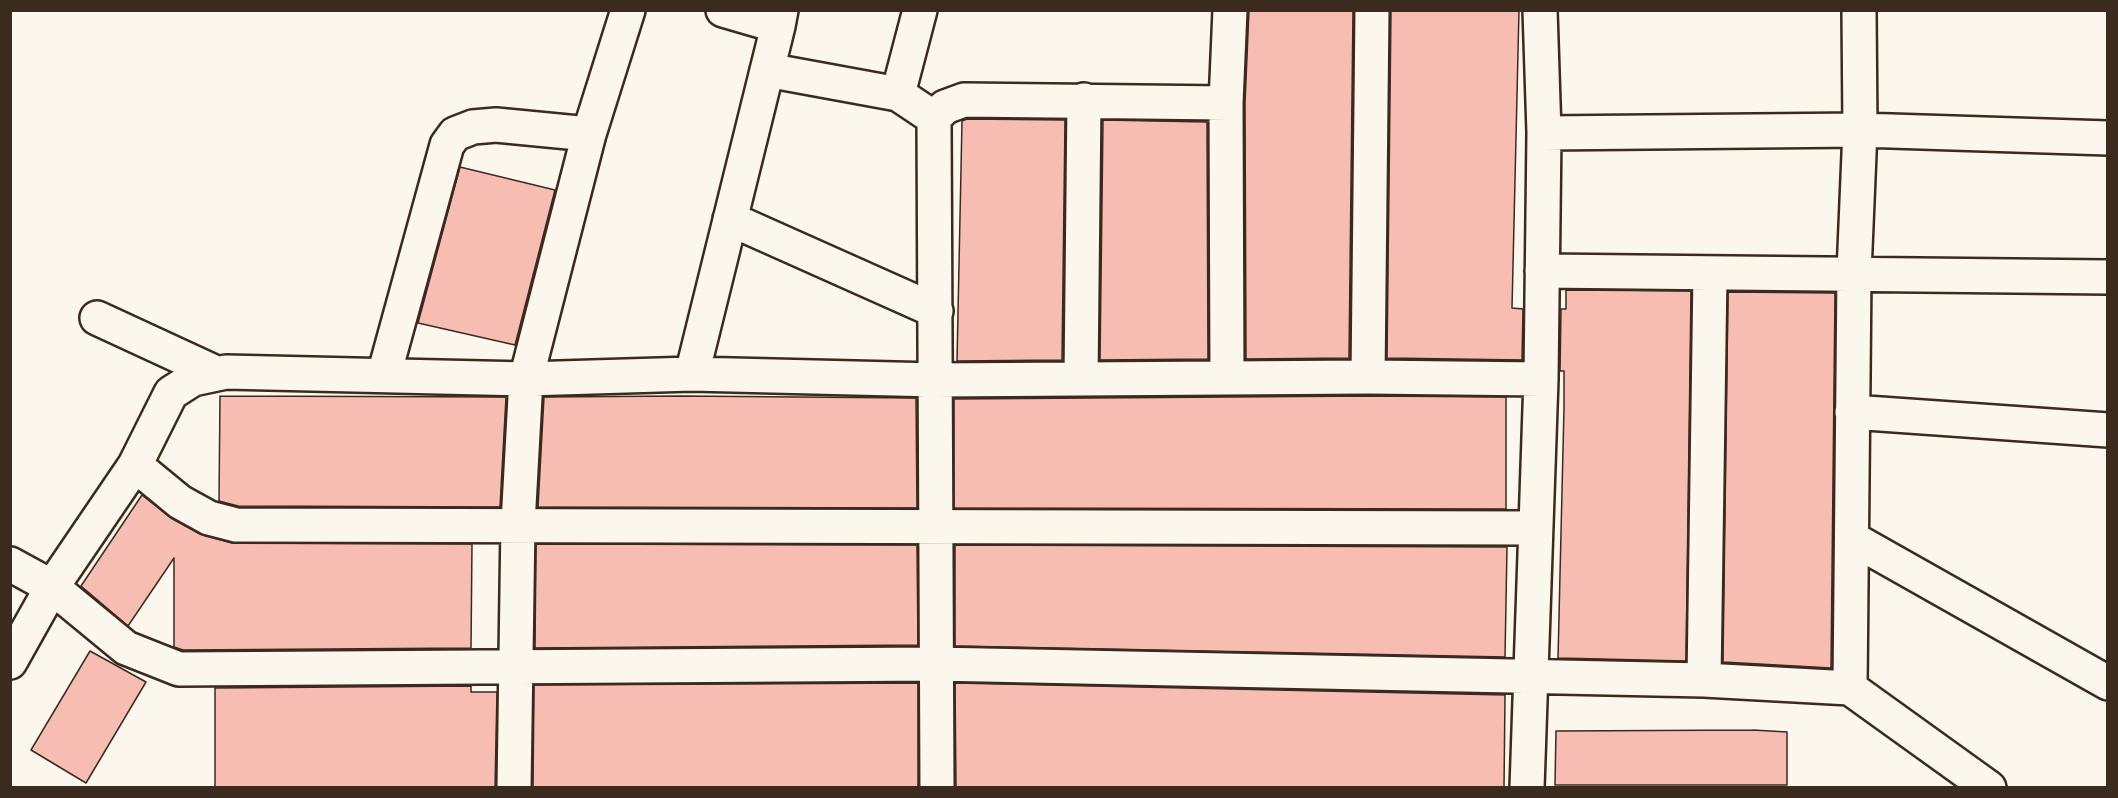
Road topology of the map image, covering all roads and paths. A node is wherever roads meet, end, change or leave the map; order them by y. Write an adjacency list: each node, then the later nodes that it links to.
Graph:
1 (628, 10): 16 (street)
2 (723, 10): 8 (street)
3 (920, 10): 10 (street)
4 (1230, 10): 12 (street)
5 (1372, 10): 29 (street)
6 (1540, 10): 15 (street)
7 (1859, 10): 14 (street)
8 (779, 18): 9 (street)
9 (767, 70): 10 (street); 18 (street)
10 (898, 94): 13 (street)
11 (1084, 100): 12 (street); 13 (street); 30 (street)
12 (1226, 103): 28 (street)
13 (934, 118): 23 (street)
14 (1860, 130): 15 (street); 17 (street); 21 (street)
15 (1544, 133): 19 (street)
16 (589, 134): 27 (street); 31 (street)
17 (2108, 138)
18 (730, 219): 23 (street); 26 (street)
19 (1542, 271): 20 (street); 32 (street)
20 (1710, 273): 21 (street); 47 (street)
21 (1854, 273): 22 (street); 34 (street)
22 (2108, 277)
23 (936, 311): 33 (street)
24 (97, 318): 25 (street)
25 (216, 373): 27 (street); 36 (street)
26 (692, 374): 31 (street); 33 (street)
27 (384, 375): 31 (street)
28 (1227, 377): 29 (street); 30 (street)
29 (1368, 377): 32 (street)
30 (1081, 378): 33 (street)
31 (526, 379): 37 (street)
32 (1541, 379): 39 (street)
33 (936, 380): 38 (street)
34 (1852, 412): 35 (street); 40 (street)
35 (2108, 430)
36 (135, 465): 37 (street); 42 (street)
37 (518, 524): 38 (street); 45 (street)
38 (937, 527): 39 (street); 44 (street)
39 (1534, 528): 46 (street)
40 (1853, 539): 48 (street); 49 (street)
41 (10, 564): 42 (street)
42 (52, 587): 43 (street); 45 (street)
43 (10, 662)
44 (936, 663): 45 (street); 46 (street); 51 (street)
45 (514, 665): 50 (street)
46 (1532, 678): 47 (street); 52 (street)
47 (1704, 680): 49 (street)
48 (2108, 683)
49 (1850, 688): 53 (street)
50 (514, 788)
51 (937, 788)
52 (1527, 788)
53 (1989, 788)

